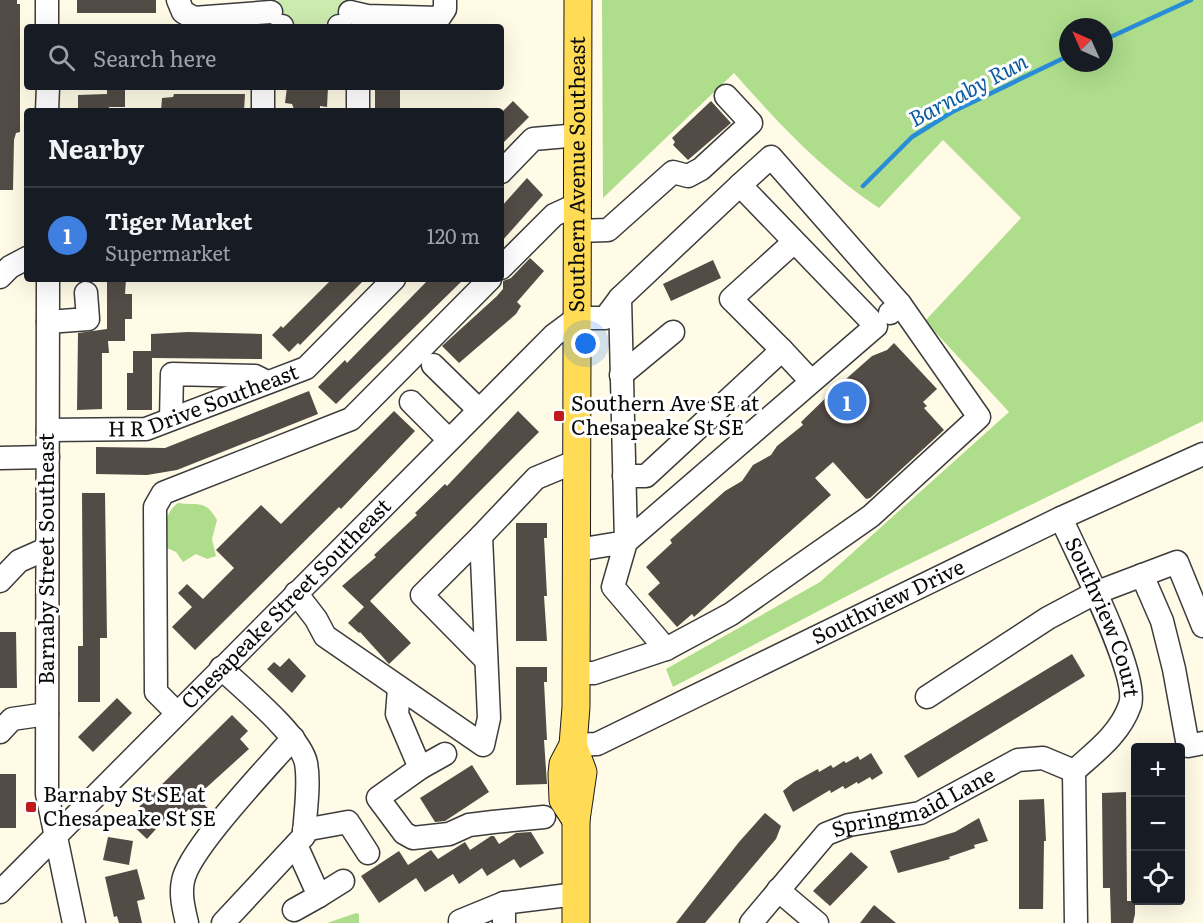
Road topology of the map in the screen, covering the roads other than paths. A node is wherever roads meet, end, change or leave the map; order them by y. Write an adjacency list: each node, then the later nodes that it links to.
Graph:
1 (47, 0): 7 (street)
2 (178, 0): 5 (street)
3 (578, 0): 15 (main road, Southern Avenue Southeast)
4 (445, 4): 6 (street)
5 (277, 18)
6 (344, 18)
7 (47, 24)
8 (48, 90): 12 (street)
9 (263, 90): 13 (street)
10 (358, 90): 14 (street)
11 (726, 96): 19 (street)
12 (47, 108)
13 (263, 108)
14 (358, 108)
15 (579, 135): 16 (street); 18 (main road, Southern Avenue Southeast)
16 (504, 169)
17 (740, 185): 20 (street); 28 (street); 29 (street)
18 (578, 204): 19 (main road, Southern Avenue Southeast); 22 (street)
19 (577, 231): 30 (main road, Southern Avenue Southeast)
20 (794, 242): 32 (street); 34 (street)
21 (24, 260): 23 (street)
22 (504, 265)
23 (0, 277)
24 (48, 282): 31 (street, Barnaby Street Southeast)
25 (391, 282): 38 (street, H R Drive Southeast)
26 (487, 282): 67 (street)
27 (86, 293): 31 (street)
28 (620, 298): 30 (street); 36 (street)
29 (900, 304): 32 (street); 61 (street)
30 (577, 318): 40 (street, Chesapeake Street Southeast); 47 (main road, Southern Avenue Southeast)
31 (48, 322): 42 (street, Barnaby Street Southeast)
32 (876, 326): 37 (street)
33 (673, 332): 36 (street)
34 (782, 350): 37 (street); 48 (street)
35 (433, 365): 40 (street)
36 (621, 375): 48 (street)
37 (811, 381): 51 (street)
38 (267, 382): 41 (street, H R Drive Southeast); 41 (street)
39 (411, 402): 43 (street)
40 (479, 410): 43 (street, Chesapeake Street Southeast)
41 (171, 419): 42 (street, H R Drive Southeast)
42 (48, 430): 45 (street, Barnaby Street Southeast)
43 (449, 440): 58 (street, Chesapeake Street Southeast)
44 (1203, 454): 49 (street, Southview Drive)
45 (48, 457): 46 (street); 52 (street, Barnaby Street Southeast)
46 (0, 458)
47 (577, 461): 50 (street); 53 (main road, Southern Avenue Southeast)
48 (624, 476): 51 (street)
49 (1061, 518): 59 (street, Southview Court); 72 (street, Southview Drive)
50 (481, 536): 62 (street); 62 (street)
51 (626, 542): 53 (street); 56 (street)
52 (46, 549): 55 (street); 68 (street, Barnaby Street Southeast)
53 (577, 550): 57 (main road, Southern Avenue Southeast)
54 (1142, 575): 59 (street); 60 (street); 71 (street)
55 (0, 581)
56 (613, 587): 57 (street); 61 (street)
57 (577, 592): 64 (main road, Southern Avenue Southeast)
58 (296, 593): 63 (street, Chesapeake Street Southeast); 65 (street)
59 (1095, 593): 66 (street); 75 (street, Southview Court)
60 (1203, 626)
61 (666, 649): 64 (street)
62 (486, 660): 65 (street)
63 (221, 668): 67 (street, Chesapeake Street Southeast); 70 (street)
64 (576, 674): 72 (main road, Southern Avenue Southeast)
65 (399, 689): 74 (street)
66 (927, 697)
67 (177, 713): 78 (street, Chesapeake Street Southeast)
68 (47, 714): 69 (street); 78 (street, Barnaby Street Southeast)
69 (0, 732)
70 (293, 738): 77 (street); 88 (street)
71 (1203, 743)
72 (573, 745): 83 (main road, Southern Avenue Southeast)
73 (445, 754): 74 (street)
74 (420, 768): 76 (street)
75 (1074, 771): 81 (street, Springmaid Lane); 94 (street)
76 (544, 817)
77 (302, 837): 79 (street); 84 (street); 89 (street)
78 (55, 838): 82 (street, Chesapeake Street Southeast); 87 (street, Barnaby Street Southeast)
79 (368, 852)
80 (343, 881): 84 (street)
81 (778, 890): 92 (street, Springmaid Lane); 93 (street)
82 (0, 892)
83 (576, 894): 86 (street); 91 (main road, Southern Avenue Southeast)
84 (319, 896): 85 (street)
85 (294, 910)
86 (504, 913): 90 (street)
87 (74, 923)
88 (187, 923)
89 (223, 923)
90 (460, 923)
91 (576, 923)
92 (751, 923)
93 (817, 923)
94 (1076, 923)

